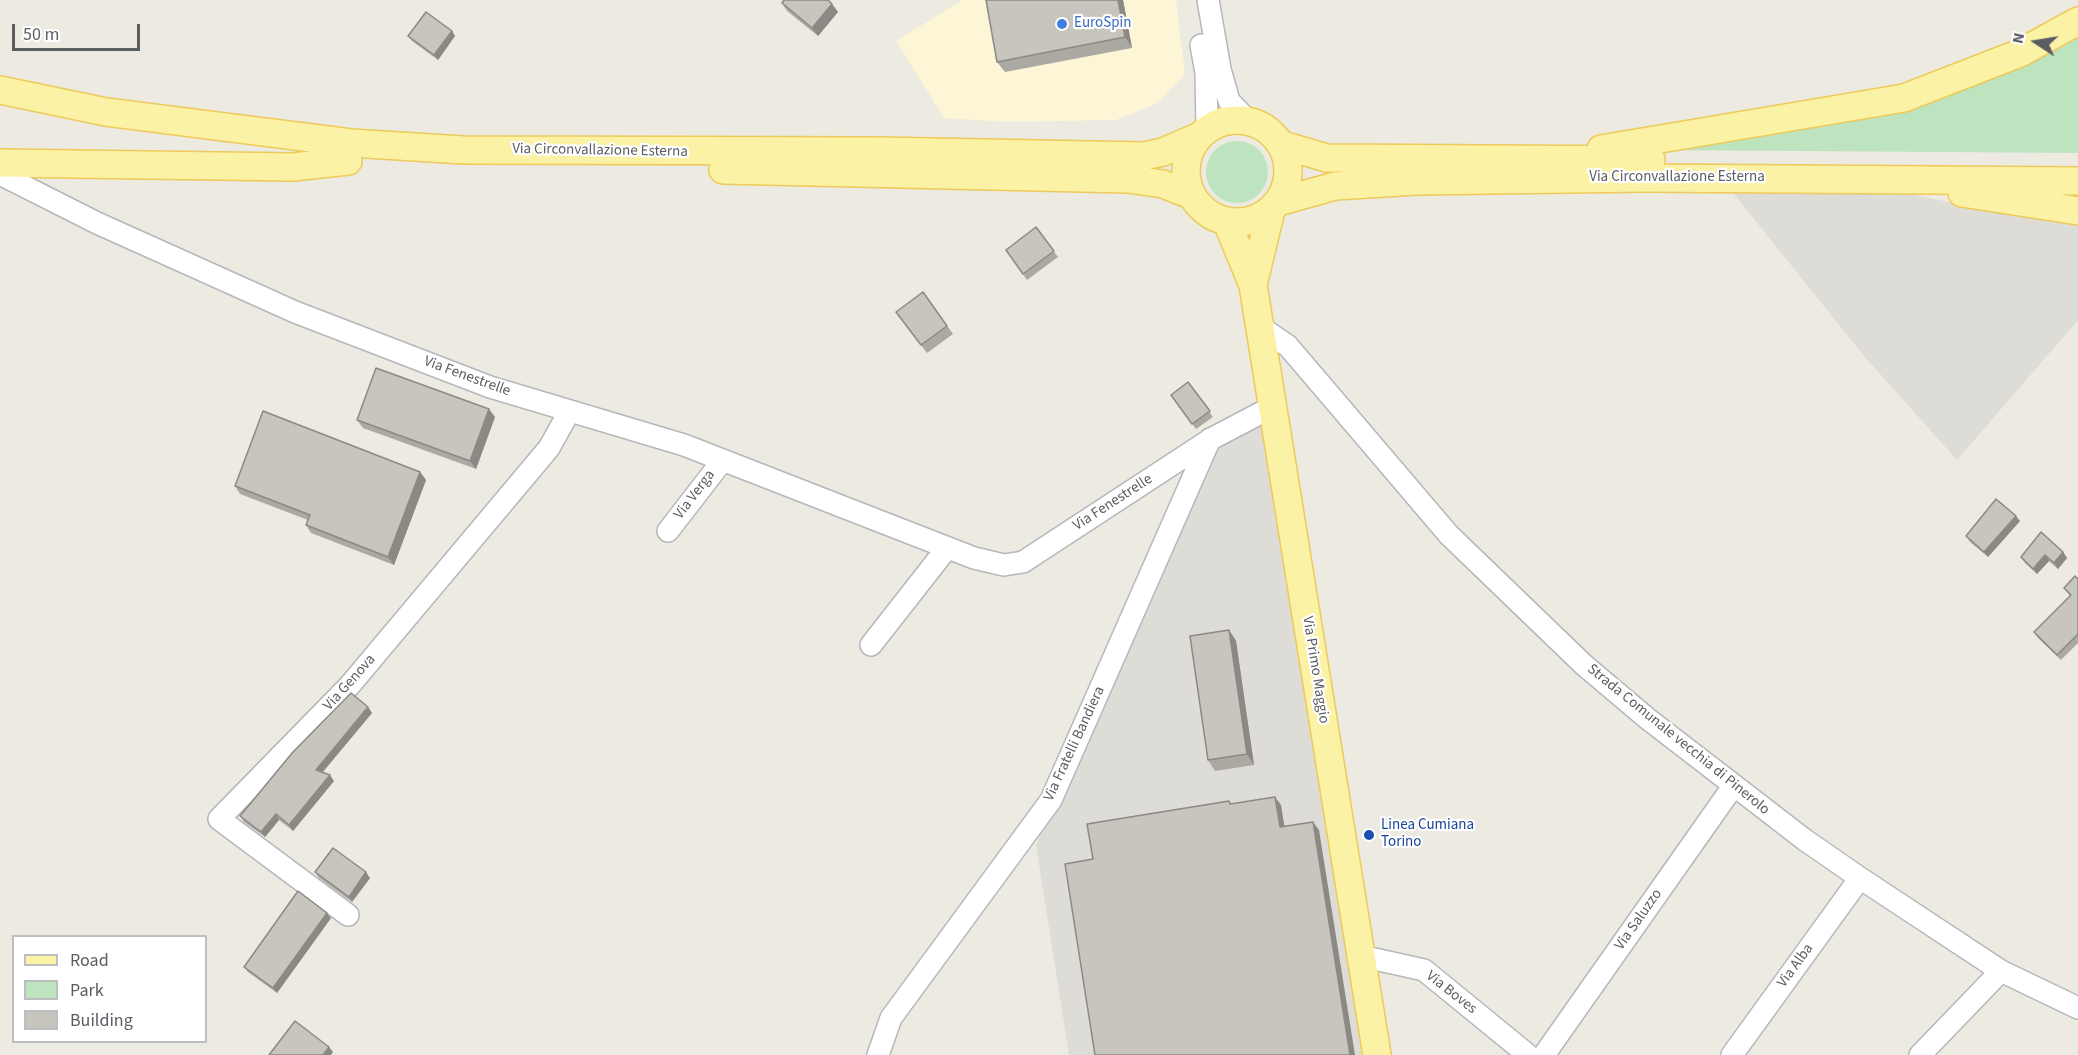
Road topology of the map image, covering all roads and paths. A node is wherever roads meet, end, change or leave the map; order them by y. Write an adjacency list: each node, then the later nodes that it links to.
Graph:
1 (1195, 0): 7 (street)
2 (1209, 0): 6 (street)
3 (2078, 21): 12 (main road)
4 (0, 90): 7 (main road, Via Circonvallazione Esterna)
5 (0, 108): 9 (main road, Via Circonvallazione Esterna)
6 (1247, 120): 7 (main road); 8 (main road)
7 (1203, 132): 16 (main road)
8 (1282, 145): 12 (main road, Via Circonvallazione Esterna); 17 (main road)
9 (348, 161): 10 (main road); 16 (main road, Via Circonvallazione Esterna)
10 (0, 163)
11 (2078, 163): 12 (main road, Via Circonvallazione Esterna)
12 (1559, 169): 14 (main road, Via Circonvallazione Esterna); 17 (main road, Via Circonvallazione Esterna)
13 (0, 174): 23 (street, Via Fenestrelle)
14 (1875, 178): 15 (main road, Via Circonvallazione Esterna); 18 (main road)
15 (2078, 181)
16 (1191, 195): 19 (main road)
17 (1275, 206): 19 (main road); 20 (main road, Via Primo Maggio)
18 (2078, 211)
19 (1227, 222): 20 (main road, Via Primo Maggio)
20 (1253, 285): 21 (main road, Via Primo Maggio)
21 (1259, 326): 22 (main road, Via Primo Maggio); 29 (street, Strada Comunale vecchia di Pinerolo)
22 (1272, 407): 24 (street, Via Fenestrelle); 32 (main road, Via Primo Maggio)
23 (569, 412): 25 (street, Via Fenestrelle); 31 (street, Via Genova)
24 (1211, 439): 27 (street, Via Fenestrelle); 35 (street, Via Fratelli Bandiera)
25 (723, 460): 26 (street, Via Verga); 27 (street, Via Fenestrelle)
26 (668, 531)
27 (947, 548): 28 (street)
28 (871, 645)
29 (1734, 785): 30 (street, Strada Comunale vecchia di Pinerolo); 38 (street, Via Saluzzo)
30 (1860, 878): 33 (street, Strada Comunale vecchia di Pinerolo); 39 (street, Via Alba)
31 (348, 915)
32 (1361, 956): 36 (main road, Via Primo Maggio); 37 (street, Via Boves)
33 (2001, 971): 34 (street, Strada Comunale vecchia di Pinerolo); 40 (street)
34 (2078, 1008)
35 (878, 1055)
36 (1377, 1055)
37 (1528, 1055)
38 (1544, 1055)
39 (1732, 1055)
40 (1920, 1055)

